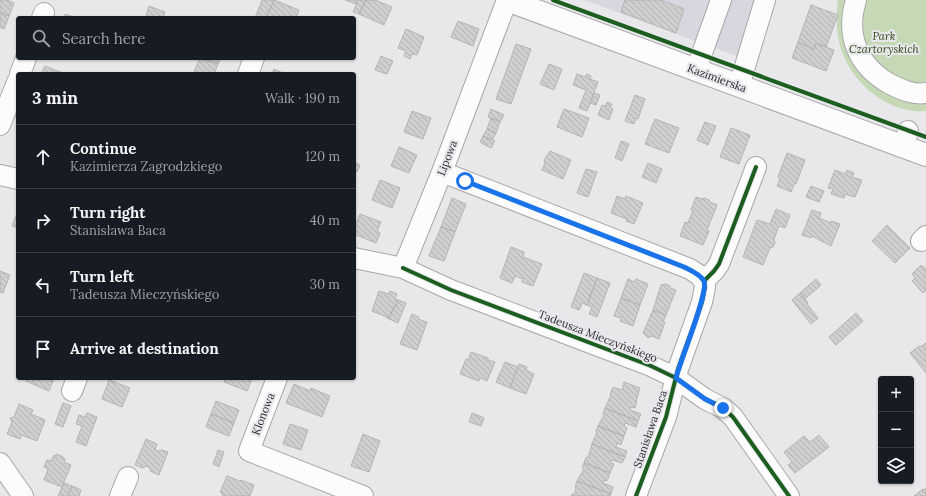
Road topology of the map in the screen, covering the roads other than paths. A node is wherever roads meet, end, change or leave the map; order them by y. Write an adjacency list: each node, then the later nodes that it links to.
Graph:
1 (507, 0): 7 (main road, Kazimierska); 16 (street, Lipowa)
2 (721, 0): 7 (street)
3 (765, 0): 11 (street)
4 (856, 0): 12 (street)
5 (25, 60): 8 (street)
6 (253, 60): 9 (street)
7 (696, 70): 11 (main road, Kazimierska)
8 (21, 72)
9 (249, 72)
10 (16, 85): 13 (street)
11 (739, 86): 14 (main road, Kazimierska)
12 (926, 93)
13 (0, 125)
14 (926, 155)
15 (756, 167): 21 (street)
16 (442, 172): 20 (street, Lipowa); 21 (street)
17 (0, 175): 18 (street)
18 (16, 179)
19 (356, 258): 20 (street)
20 (403, 268): 22 (street, Tadeusza Mieczyńskiego)
21 (704, 281): 22 (street, Stanisława Baca)
22 (676, 378): 29 (street, Stanisława Baca); 30 (street, Tadeusza Mieczyńskiego)
23 (276, 380): 28 (street, Klonowa)
24 (0, 463): 26 (street)
25 (128, 478): 27 (street)
26 (23, 496)
27 (120, 496)
28 (363, 496)
29 (636, 496)
30 (789, 496)

